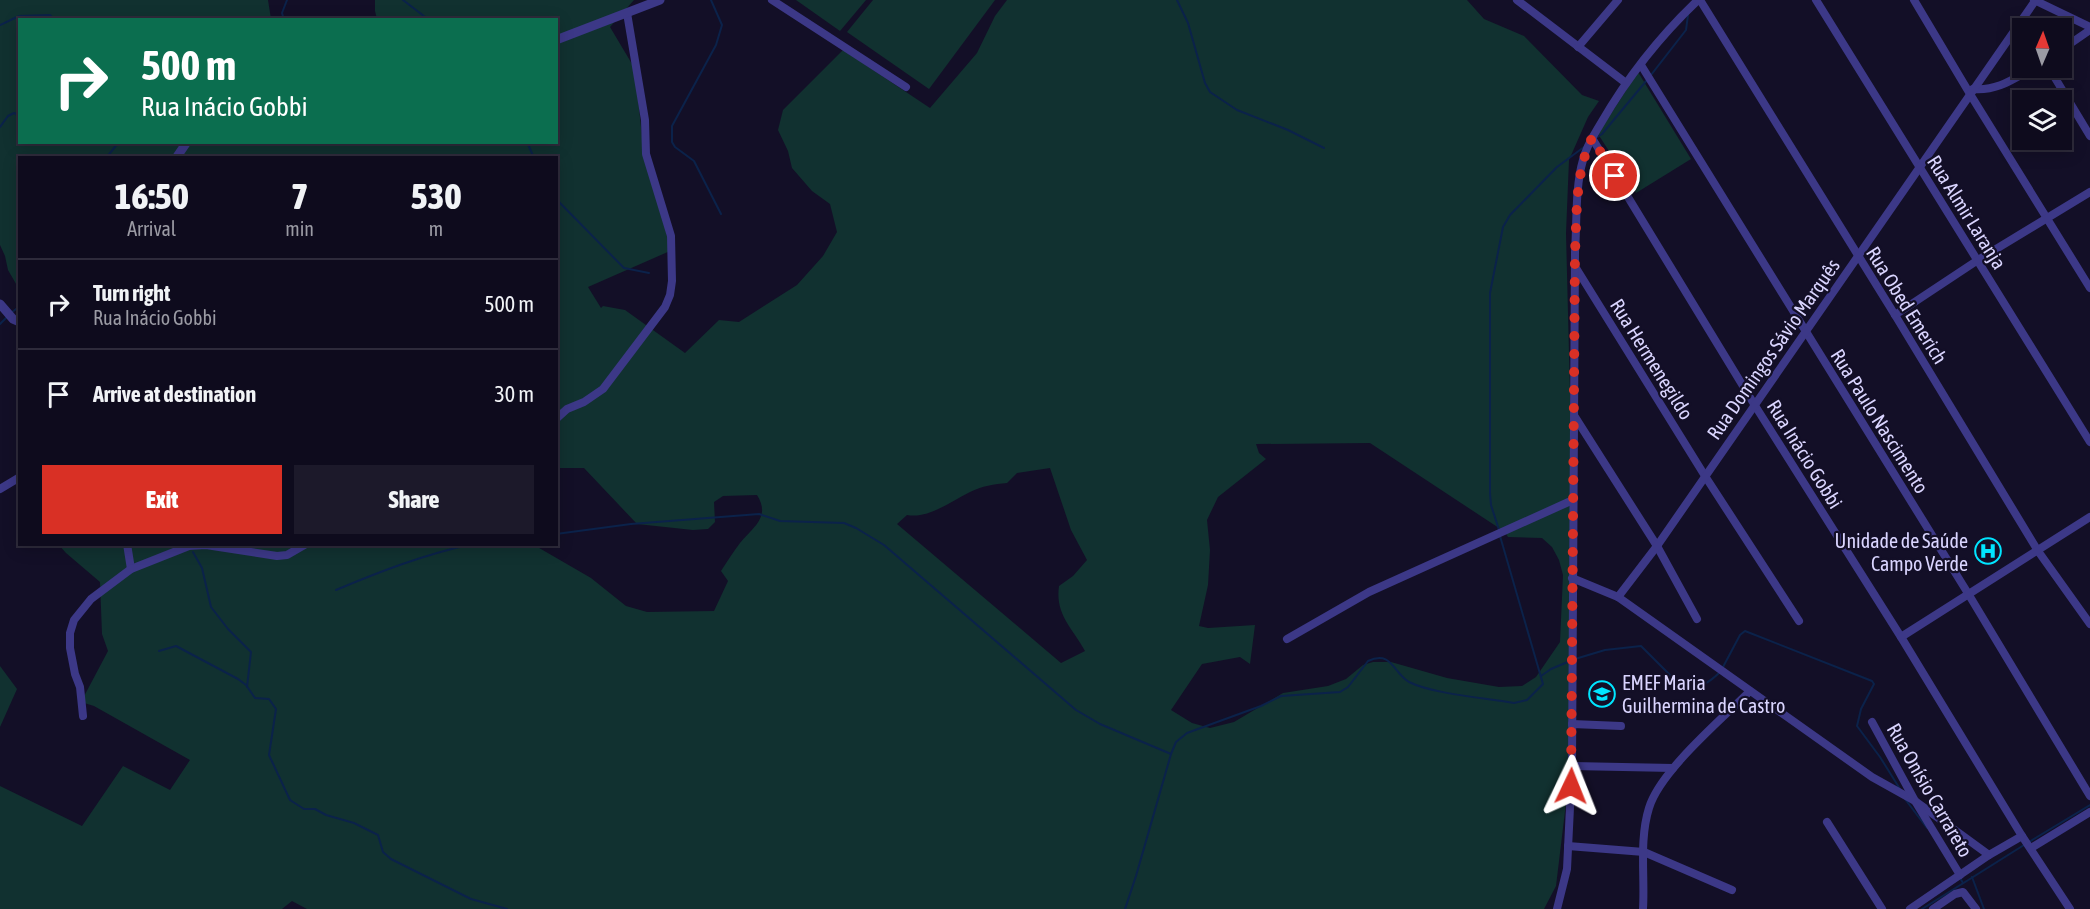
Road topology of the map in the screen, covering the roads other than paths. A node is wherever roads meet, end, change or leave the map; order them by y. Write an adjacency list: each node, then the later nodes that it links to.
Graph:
1 (660, 0): 10 (street)
2 (772, 0): 19 (street)
3 (1517, 0): 14 (street)
4 (1618, 0): 14 (street)
5 (1699, 0): 15 (street); 26 (street, Rua Obed Emerich)
6 (1816, 0): 23 (street, Rua Almir Laranja)
7 (1914, 0): 20 (street)
8 (2035, 0): 9 (street); 20 (street, Rua Domingos Sávio Marquês)
9 (2053, 4): 11 (street)
10 (627, 13): 12 (street); 36 (street)
11 (2090, 29): 13 (street)
12 (558, 39)
13 (2072, 42)
14 (1578, 47): 18 (street)
15 (1641, 65): 18 (street); 33 (street, Rua Paulo Nascimento)
16 (2015, 78): 20 (street)
17 (2055, 78): 21 (street)
18 (1626, 83): 22 (street)
19 (906, 87)
20 (1971, 92): 23 (street, Rua Domingos Sávio Marquês); 25 (street)
21 (2090, 136)
22 (1592, 138): 28 (street); 34 (street, Rua Inácio Gobbi)
23 (1919, 168): 26 (street, Rua Domingos Sávio Marquês); 27 (street, Rua Almir Laranja)
24 (2090, 192): 25 (street)
25 (2046, 218): 27 (street); 29 (street)
26 (1857, 257): 31 (street, Rua Obed Emerich); 33 (street, Rua Domingos Sávio Marquês)
27 (1978, 260): 31 (street); 37 (street, Rua Almir Laranja)
28 (1575, 266): 35 (street); 38 (street, Rua Hermenegildo)
29 (2090, 288)
30 (0, 304): 32 (street)
31 (1895, 315): 48 (street, Rua Obed Emerich)
32 (18, 321)
33 (1805, 331): 34 (street, Rua Domingos Sávio Marquês); 51 (street, Rua Paulo Nascimento)
34 (1754, 405): 38 (street, Rua Domingos Sávio Marquês); 56 (street, Rua Inácio Gobbi)
35 (1574, 416): 41 (street); 47 (street)
36 (558, 417)
37 (2090, 442)
38 (1705, 476): 47 (street, Rua Domingos Sávio Marquês); 54 (street, Rua Hermenegildo)
39 (18, 478): 40 (street)
40 (0, 489)
41 (1573, 500): 50 (street); 57 (street)
42 (2090, 517): 48 (street)
43 (127, 546): 49 (street)
44 (189, 546): 49 (street)
45 (212, 546): 46 (street)
46 (303, 546)
47 (1657, 546): 52 (street, Rua Domingos Sávio Marquês); 53 (street)
48 (2038, 551): 51 (street); 55 (street, Rua Obed Emerich)
49 (131, 569): 59 (street)
50 (1572, 578): 52 (street); 61 (street)
51 (1969, 595): 56 (street); 65 (street, Rua Paulo Nascimento)
52 (1618, 597): 58 (street)
53 (1697, 619)
54 (1799, 621)
55 (2090, 624)
56 (1902, 637): 69 (street, Rua Inácio Gobbi)
57 (1287, 639)
58 (1750, 691): 64 (street); 66 (street)
59 (83, 716)
60 (1872, 722): 66 (street, Rua Onísio Carrareto)
61 (1572, 724): 62 (street); 63 (street)
62 (1621, 726)
63 (1572, 766): 64 (street); 70 (street)
64 (1673, 768): 72 (street)
65 (2090, 796)
66 (1912, 799): 73 (street); 74 (street, Rua Onísio Carrareto)
67 (2090, 812): 71 (street)
68 (1827, 822): 78 (street)
69 (2022, 836): 71 (street, Rua Inácio Gobbi); 73 (street)
70 (1568, 846): 72 (street); 76 (street)
71 (2031, 849): 82 (street, Rua Inácio Gobbi)
72 (1644, 852): 75 (street); 77 (street)
73 (1989, 855): 74 (street)
74 (1960, 875): 79 (street)
75 (1732, 890)
76 (1557, 909)
77 (1643, 909)
78 (1882, 909)
79 (1910, 909)
80 (1933, 909): 81 (street)
81 (1976, 909)
82 (2070, 909)

